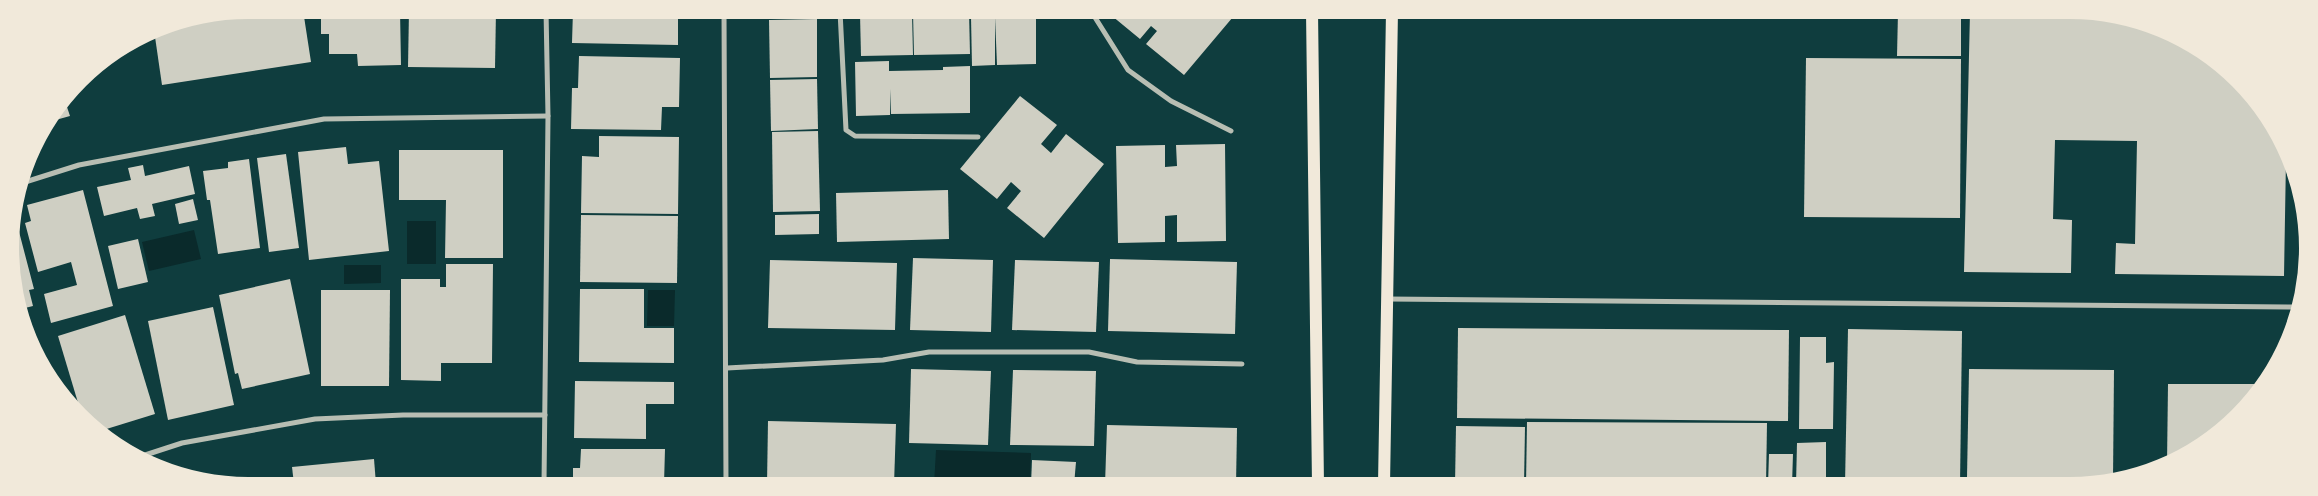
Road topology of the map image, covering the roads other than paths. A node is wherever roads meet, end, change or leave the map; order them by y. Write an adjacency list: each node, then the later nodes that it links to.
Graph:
1 (546, 19): 7 (street)
2 (724, 19): 14 (street)
3 (840, 19): 9 (street)
4 (1095, 19): 8 (street)
5 (1312, 19): 19 (main road)
6 (1392, 19): 11 (main road)
7 (548, 116): 10 (street); 15 (street)
8 (1231, 131)
9 (978, 137)
10 (29, 181)
11 (1387, 299): 12 (street); 20 (main road)
12 (2291, 307)
13 (1242, 364): 14 (street)
14 (727, 368): 18 (street)
15 (545, 415): 16 (street); 17 (street)
16 (148, 454)
17 (544, 477)
18 (726, 477)
19 (1318, 477)
20 (1384, 477)

